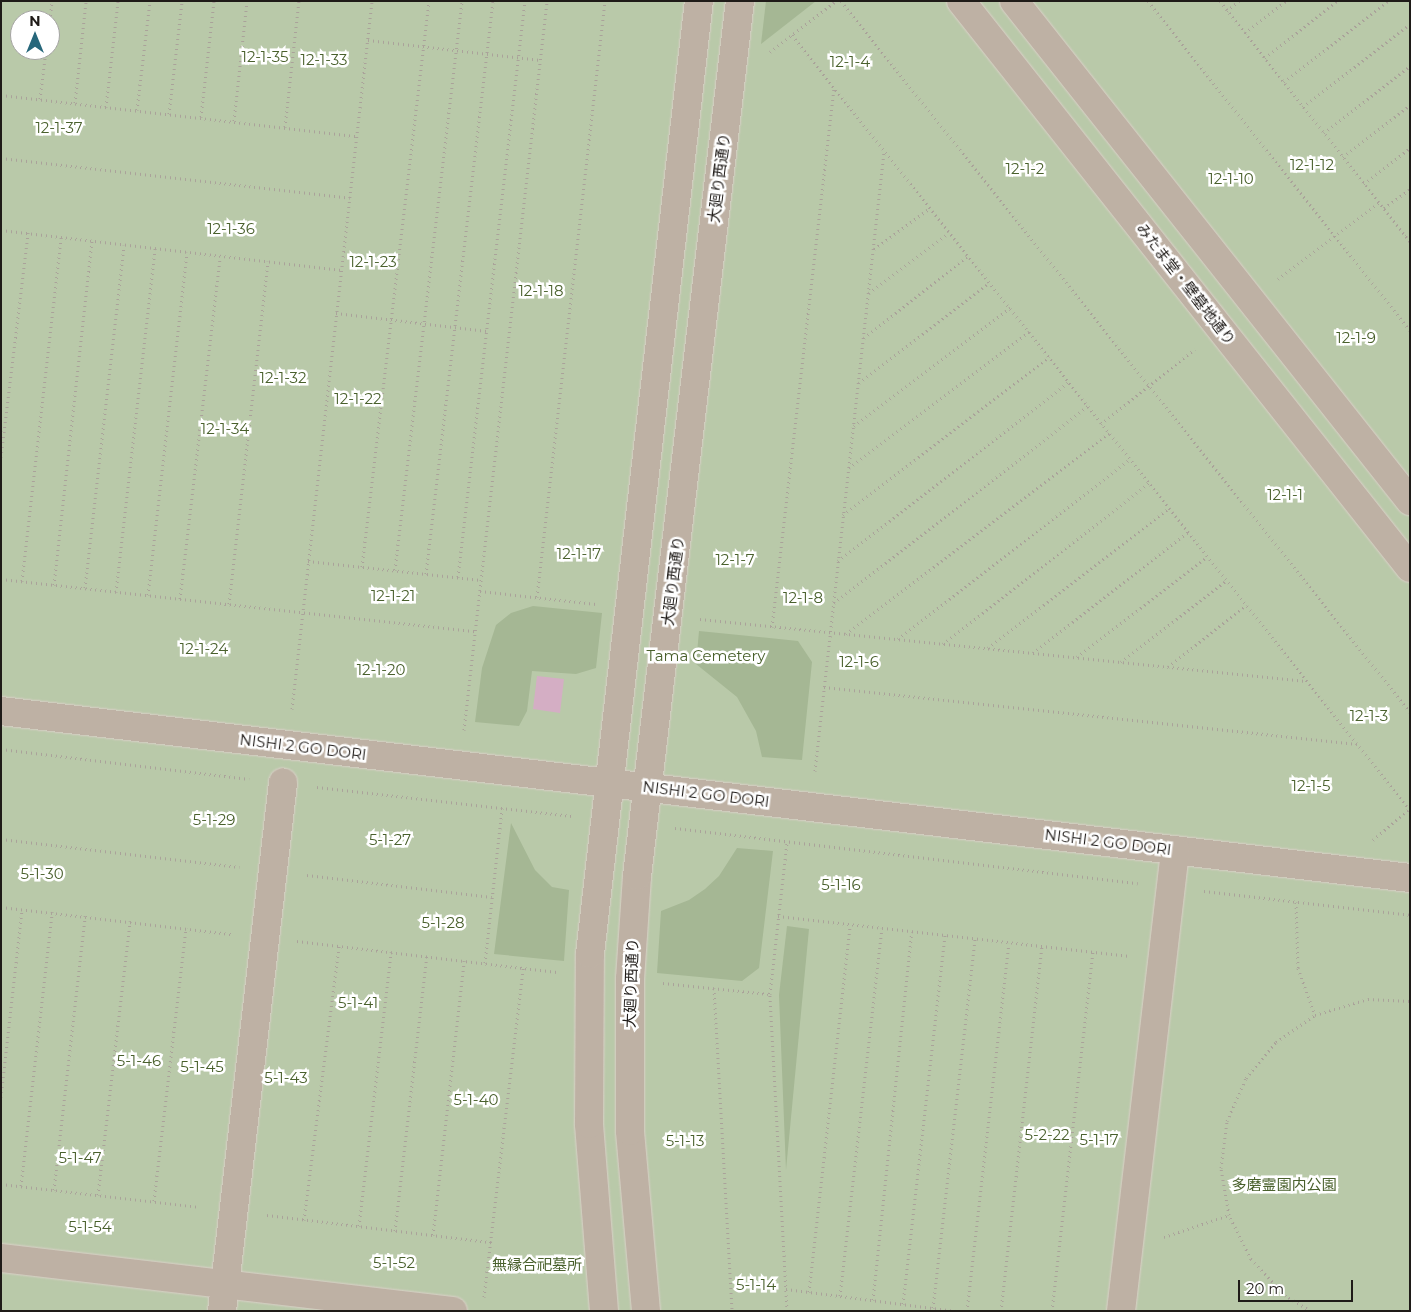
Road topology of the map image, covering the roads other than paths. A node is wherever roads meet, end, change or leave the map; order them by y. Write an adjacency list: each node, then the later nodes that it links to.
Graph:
1 (699, 1): 7 (lane)
2 (740, 1): 8 (lane, 大廻り西通り)
3 (961, 1): 6 (lane, みたま堂・壁墓地通り)
4 (1014, 1): 5 (lane)
5 (1041, 35): 6 (lane); 9 (lane)
6 (1008, 61): 10 (lane, みたま堂・壁墓地通り)
7 (686, 105): 8 (lane); 11 (lane)
8 (727, 110): 12 (lane, 大廻り西通り)
9 (1238, 284): 10 (lane); 13 (lane)
10 (1205, 309): 14 (lane, みたま堂・壁墓地通り)
11 (653, 392): 12 (lane); 17 (lane)
12 (694, 398): 18 (lane, 大廻り西通り)
13 (1410, 501)
14 (1406, 555)
15 (1, 711): 17 (lane, NISHI 2 GO DORI)
16 (284, 783): 26 (lane)
17 (608, 783): 18 (lane, NISHI 2 GO DORI); 21 (lane)
18 (646, 787): 19 (lane, NISHI 2 GO DORI); 22 (lane, 大廻り西通り)
19 (1175, 850): 20 (lane, NISHI 2 GO DORI); 31 (lane)
20 (1410, 878)
21 (590, 976): 22 (lane); 24 (lane)
22 (642, 981): 23 (lane, 大廻り西通り)
23 (637, 1227): 24 (lane); 30 (lane, 大廻り西通り)
24 (596, 1230): 29 (lane)
25 (1, 1258): 26 (lane)
26 (225, 1284): 27 (lane); 28 (lane)
27 (222, 1311)
28 (453, 1311)
29 (604, 1311)
30 (646, 1311)
31 (1121, 1311)

